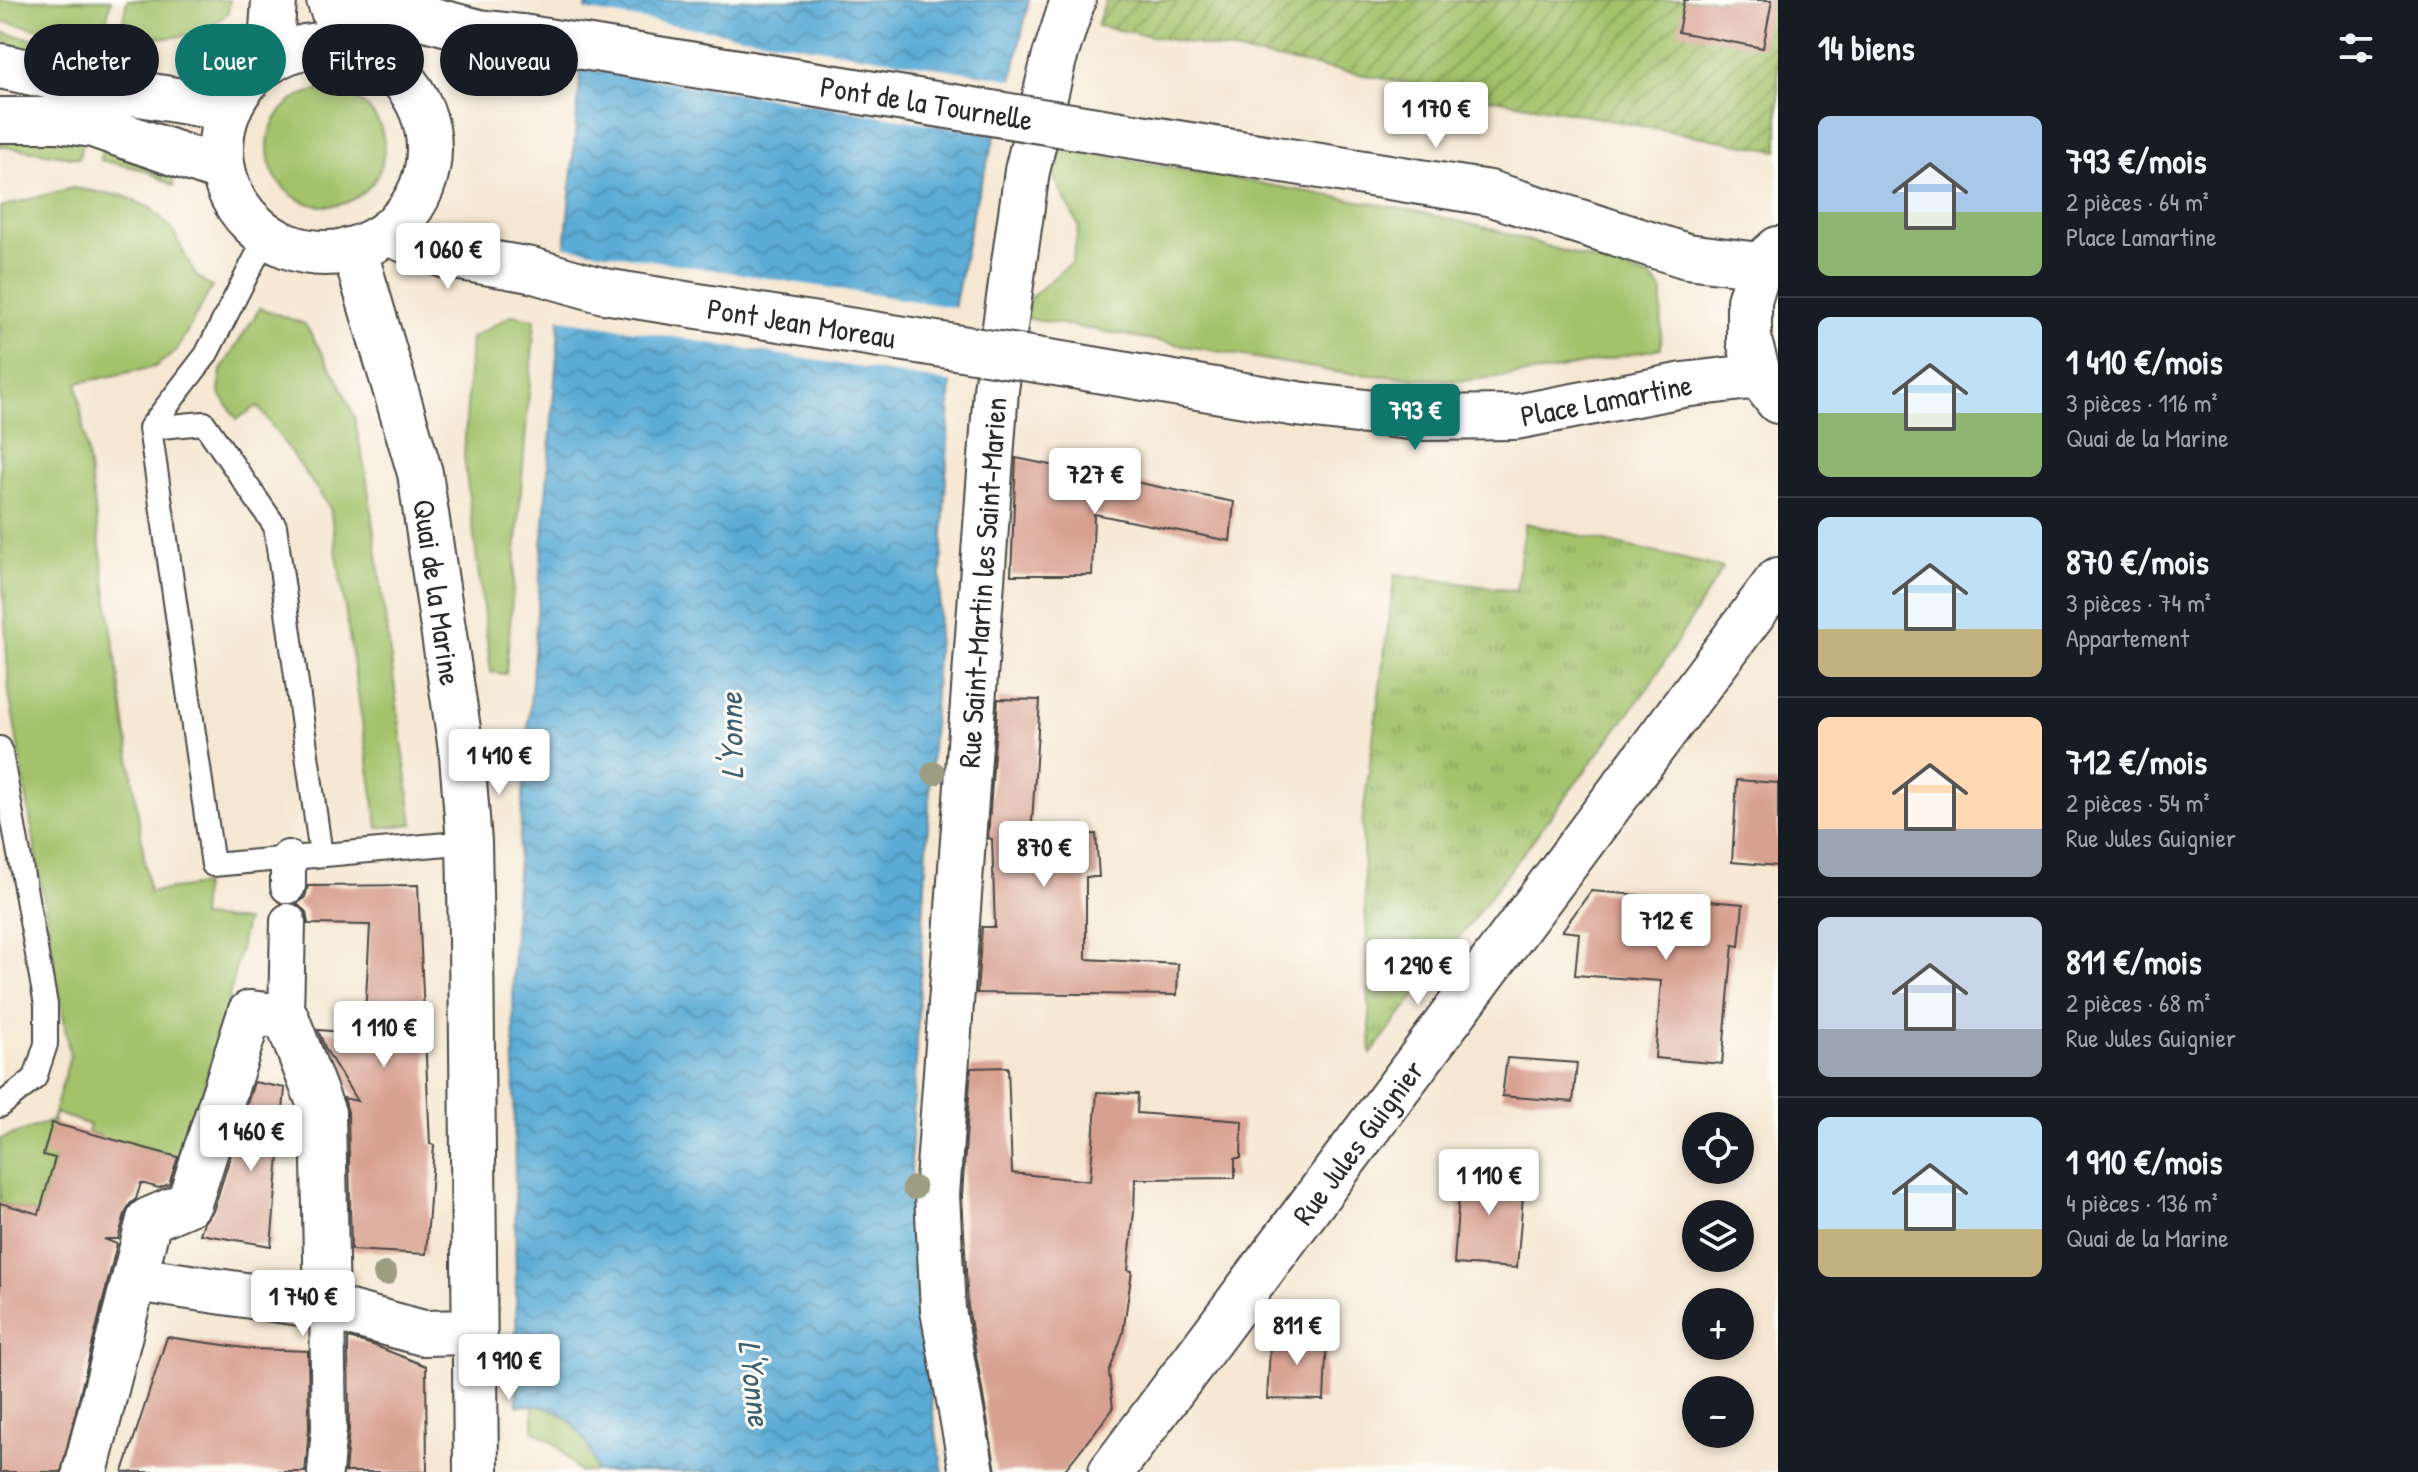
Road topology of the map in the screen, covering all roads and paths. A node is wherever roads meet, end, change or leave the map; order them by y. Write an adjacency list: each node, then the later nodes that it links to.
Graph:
1 (274, 0): 6 (street)
2 (330, 0): 3 (street); 7 (street)
3 (341, 0)
4 (356, 0): 8 (street, Pont de la Tournelle)
5 (1073, 0): 38 (street, Rue Saint-Martin les Saint-Marien)
6 (272, 24)
7 (339, 24)
8 (448, 24)
9 (440, 45): 11 (street)
10 (578, 46): 17 (street, Pont de la Tournelle, bridge)
11 (424, 58)
12 (0, 66): 15 (street)
13 (237, 96): 15 (street)
14 (414, 96): 20 (street)
15 (228, 109): 18 (street)
16 (0, 120): 18 (street)
17 (1096, 130): 21 (street, Place Lamartine)
18 (223, 170): 19 (street)
19 (267, 235): 20 (street); 24 (lane)
20 (370, 241): 22 (street, Pont Jean Moreau, bridge); 27 (street, Quai de la Marine)
21 (1769, 257): 23 (street, Place Lamartine)
22 (1074, 366): 23 (street, Place Lamartine)
23 (1768, 388)
24 (150, 428): 28 (lane); 28 (lane)
25 (1778, 580): 39 (street, Rue Jules Guignier)
26 (0, 748): 31 (lane)
27 (469, 842): 28 (lane); 34 (street, Quai de la Marine)
28 (299, 867)
29 (288, 921): 30 (street)
30 (286, 1017): 32 (street); 33 (street)
31 (0, 1106)
32 (135, 1279): 33 (street); 35 (street)
33 (327, 1307): 34 (street); 36 (street)
34 (474, 1332): 37 (street, Quai de la Marine)
35 (85, 1472)
36 (325, 1472)
37 (476, 1472)
38 (972, 1472)
39 (1111, 1472)

